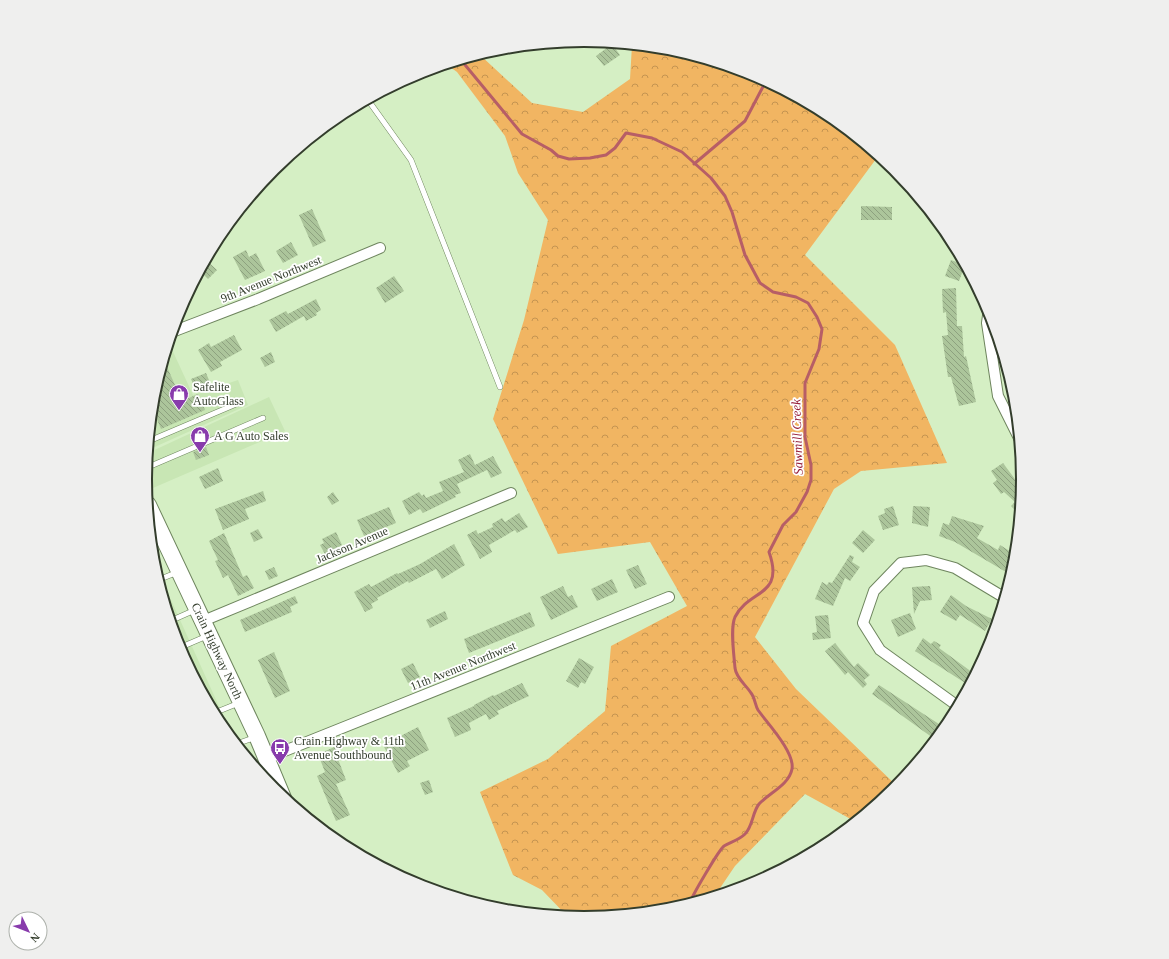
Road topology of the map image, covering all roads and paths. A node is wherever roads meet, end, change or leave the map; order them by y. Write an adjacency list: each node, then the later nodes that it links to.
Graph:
1 (371, 104): 5 (lane)
2 (380, 248): 4 (street, 9th Avenue Northwest)
3 (986, 320): 8 (street)
4 (179, 329)
5 (500, 387)
6 (241, 402): 9 (lane)
7 (263, 418): 10 (lane)
8 (1013, 427)
9 (154, 439)
10 (153, 465)
11 (511, 493): 18 (street, Jackson Avenue)
12 (154, 519): 13 (main road, Crain Highway North)
13 (179, 572): 14 (lane); 18 (main road, Crain Highway North)
14 (164, 578)
15 (1001, 595): 21 (street)
16 (669, 597): 25 (street, 11th Avenue Northwest)
17 (176, 621): 18 (lane)
18 (203, 622): 19 (lane); 20 (main road, Crain Highway North)
19 (184, 642)
20 (241, 702): 22 (lane); 23 (main road, Crain Highway North)
21 (954, 704)
22 (219, 711)
23 (257, 736): 24 (lane); 25 (main road, Crain Highway North)
24 (241, 742)
25 (267, 758): 26 (main road, Crain Highway North)
26 (274, 780)

